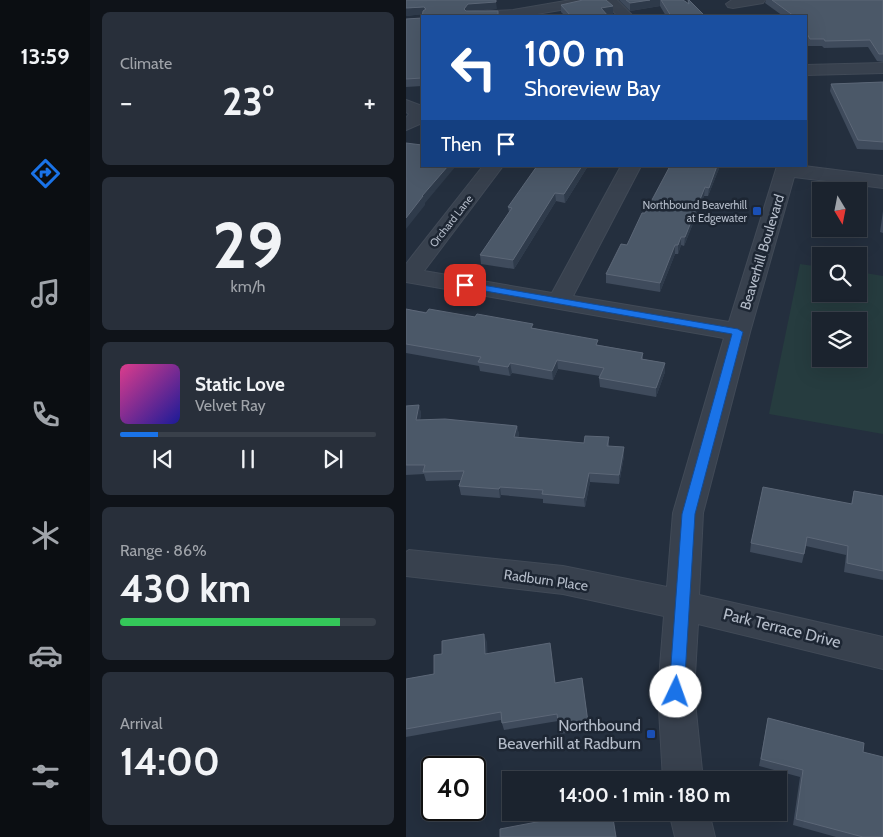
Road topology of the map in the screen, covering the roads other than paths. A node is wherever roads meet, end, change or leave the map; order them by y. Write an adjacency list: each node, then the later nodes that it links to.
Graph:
1 (596, 0): 5 (street)
2 (609, 0): 6 (street)
3 (758, 0): 4 (street)
4 (730, 2): 7 (street)
5 (514, 15)
6 (625, 15)
7 (745, 15)
8 (883, 68): 9 (street)
9 (807, 70)
10 (493, 167): 14 (street, Orchard Lane)
11 (630, 167): 15 (street)
12 (787, 168): 13 (street); 16 (street, Beaverhill Boulevard)
13 (883, 182)
14 (407, 275): 15 (street)
15 (559, 301): 16 (street)
16 (738, 332): 18 (street, Beaverhill Boulevard)
17 (407, 565): 18 (street, Radburn Place)
18 (681, 604): 19 (street, Park Terrace Drive); 20 (street, Beaverhill Boulevard)
19 (883, 653)
20 (682, 771)
21 (691, 821): 22 (street)
22 (695, 837)

